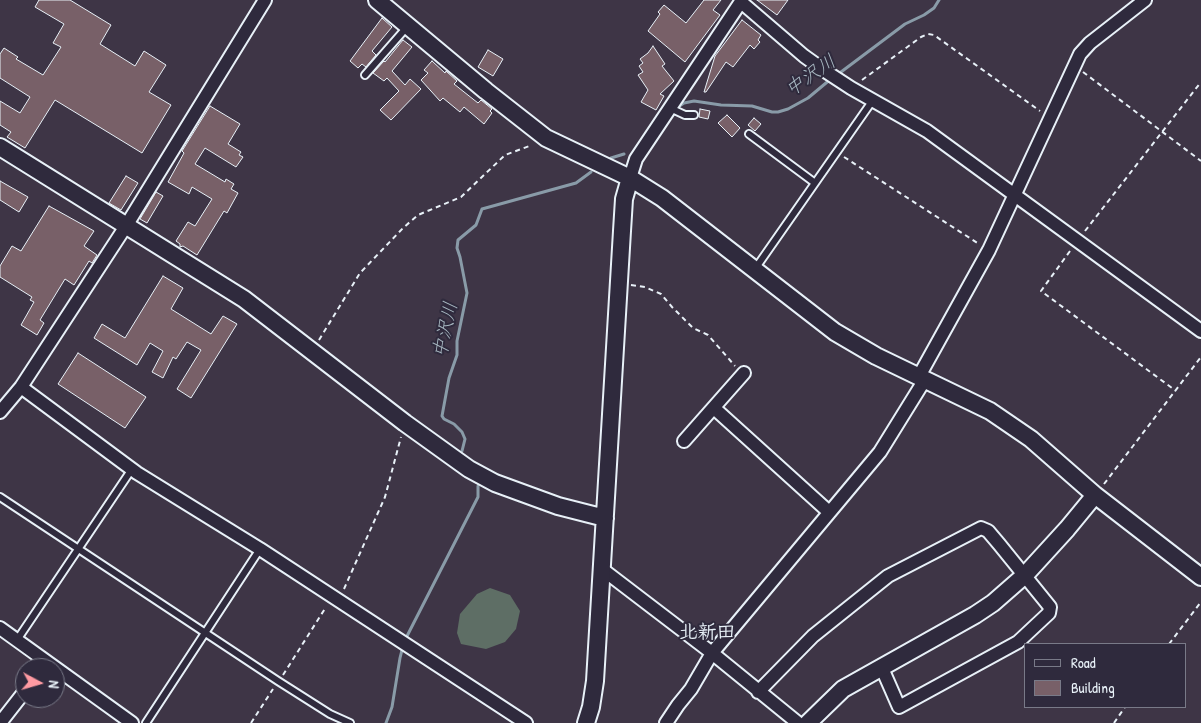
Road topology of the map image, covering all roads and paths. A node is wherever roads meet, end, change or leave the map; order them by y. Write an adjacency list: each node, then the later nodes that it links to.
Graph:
1 (265, 0): 23 (street)
2 (377, 0): 5 (street)
3 (1145, 0): 6 (street)
4 (741, 1): 9 (street); 11 (street)
5 (408, 25): 7 (lane); 16 (street)
6 (1075, 66): 13 (street); 14 (path)
7 (365, 75)
8 (1201, 82): 14 (path)
9 (850, 87): 10 (street); 13 (path)
10 (873, 100): 18 (lane); 22 (street)
11 (670, 108): 12 (lane); 20 (street)
12 (694, 115)
13 (1050, 119): 22 (street)
14 (1162, 132): 19 (path); 24 (path)
15 (749, 134): 21 (lane)
16 (546, 138): 20 (street); 29 (path)
17 (0, 146): 23 (street)
18 (836, 152): 21 (lane); 25 (path)
19 (1201, 161)
20 (630, 178): 26 (street); 27 (street)
21 (815, 183): 26 (lane)
22 (1016, 194): 24 (street); 25 (street)
23 (126, 226): 29 (street); 33 (street)
24 (1078, 241): 28 (street); 34 (path)
25 (989, 250): 32 (street)
26 (754, 270): 32 (street)
27 (619, 283): 31 (path); 43 (street)
28 (1201, 330)
29 (312, 351): 37 (street)
30 (1201, 357): 34 (path)
31 (744, 373): 35 (street)
32 (921, 379): 40 (street); 42 (street)
33 (21, 387): 36 (street); 39 (street)
34 (1176, 391): 40 (path)
35 (714, 408): 38 (street); 42 (street)
36 (0, 412)
37 (405, 423): 43 (street); 49 (path)
38 (684, 441)
39 (132, 469): 44 (lane); 45 (street)
40 (1096, 495): 47 (street); 48 (street)
41 (0, 497): 44 (lane)
42 (829, 512): 55 (street)
43 (605, 518): 46 (street)
44 (79, 549): 52 (lane); 53 (lane)
45 (260, 549): 49 (street); 52 (lane)
46 (602, 569): 55 (street); 69 (street)
47 (1025, 575): 57 (street); 57 (street); 60 (street)
48 (1201, 577)
49 (336, 598): 59 (path); 68 (street)
50 (1201, 602): 54 (path)
51 (0, 628): 53 (street)
52 (205, 634): 59 (lane); 65 (lane)
53 (17, 640): 56 (street)
54 (1170, 643)
55 (712, 653): 60 (street); 70 (street)
56 (37, 658)
57 (881, 666): 72 (street)
58 (65, 678): 64 (street)
59 (278, 681): 66 (path); 67 (lane)
60 (758, 692): 71 (street)
61 (15, 704): 63 (street)
62 (1124, 708): 73 (path)
63 (0, 723)
64 (132, 723)
65 (146, 723)
66 (251, 723)
67 (350, 723)
68 (526, 723)
69 (586, 723)
70 (666, 723)
71 (798, 723)
72 (808, 723)
73 (1114, 723)

